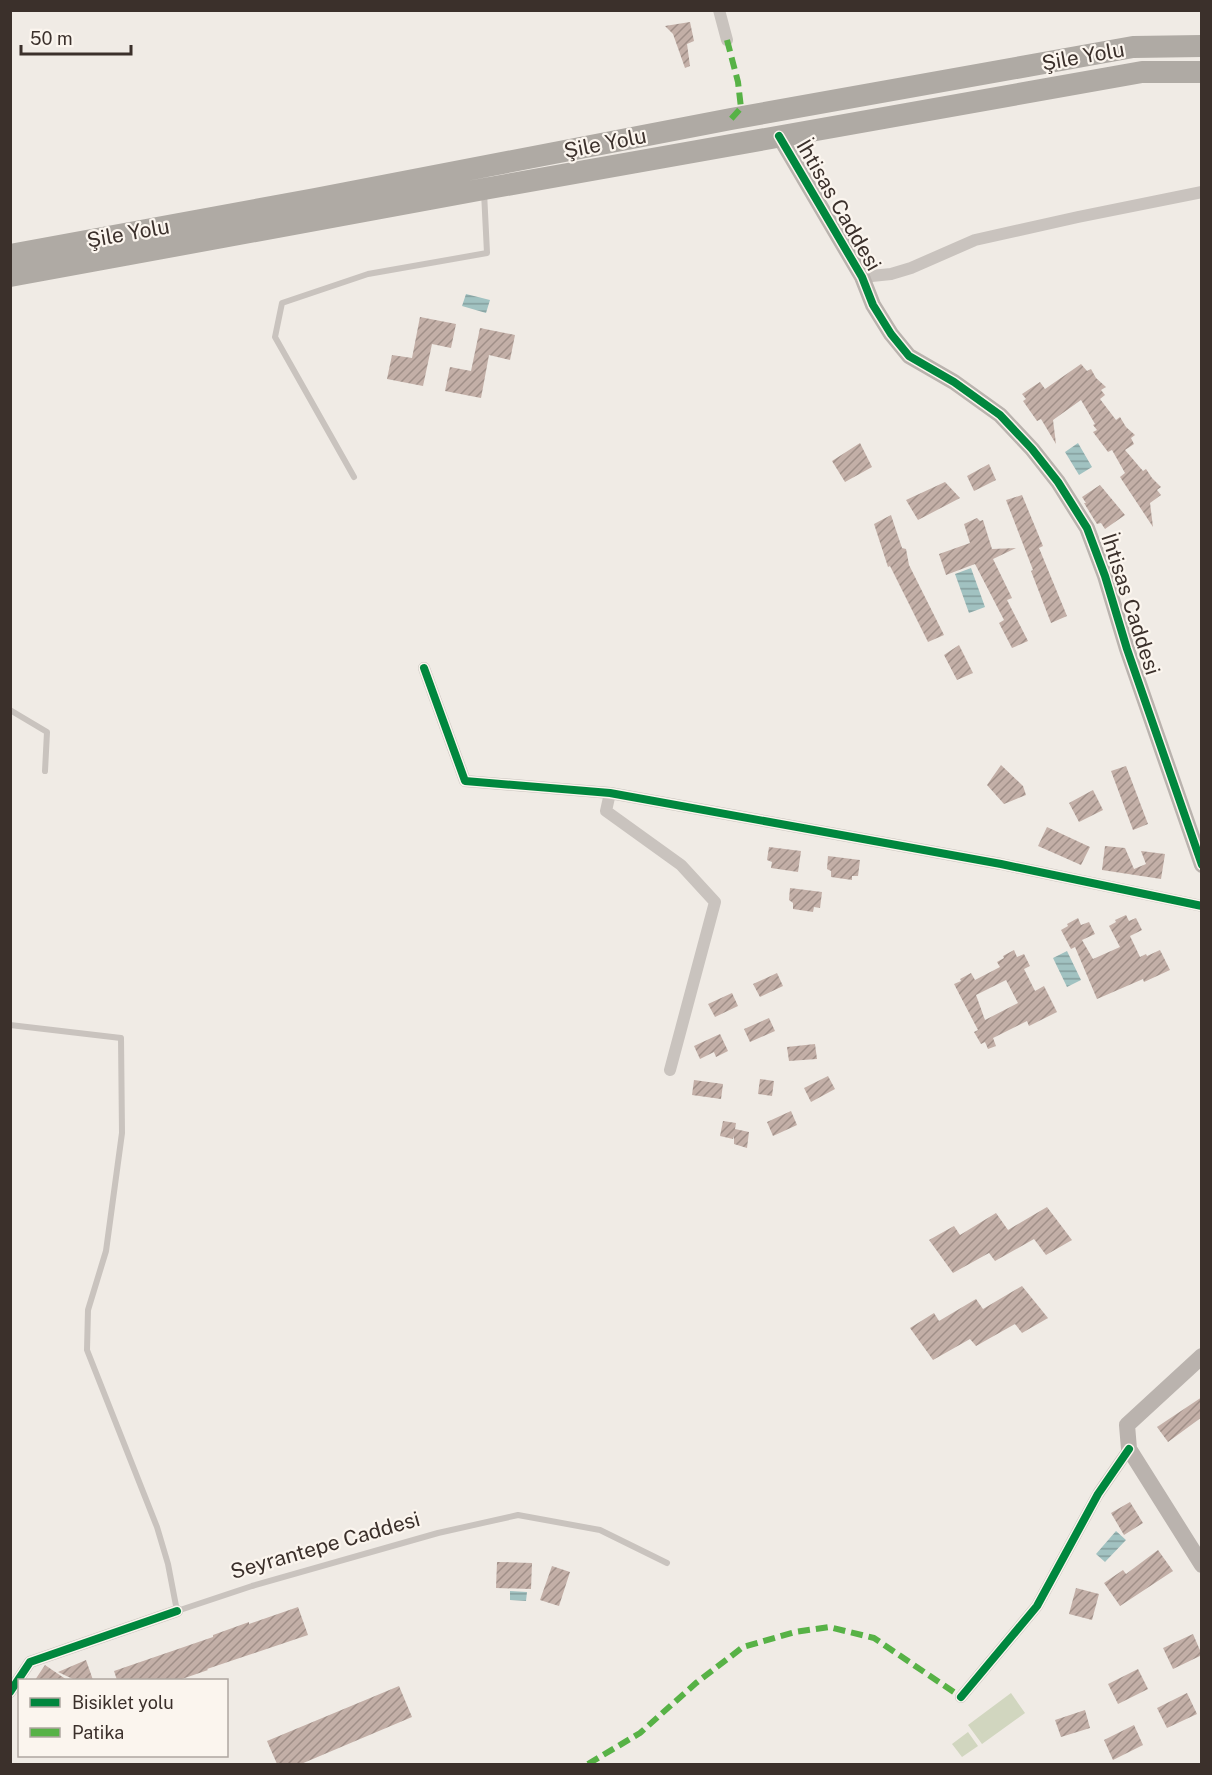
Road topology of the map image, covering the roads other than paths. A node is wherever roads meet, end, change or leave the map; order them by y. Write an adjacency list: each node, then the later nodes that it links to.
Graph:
1 (719, 10): 2 (street)
2 (727, 40)
3 (1202, 46): 8 (highway, Şile Yolu)
4 (1202, 72): 5 (highway, Şile Yolu)
5 (779, 136): 6 (highway, Şile Yolu); 10 (street, İhtisas Caddesi)
6 (484, 189): 9 (highway, Şile Yolu); 11 (lane)
7 (1202, 192): 10 (street)
8 (10, 255)
9 (10, 276)
10 (862, 277): 16 (street, İhtisas Caddesi)
11 (354, 477)
12 (424, 668): 15 (street)
13 (10, 710): 14 (lane)
14 (45, 771)
15 (610, 793): 17 (street); 19 (street)
16 (1202, 865)
17 (1202, 906)
18 (10, 1025): 24 (lane)
19 (670, 1070)
20 (1202, 1356): 21 (street)
21 (1129, 1449): 23 (street); 26 (street)
22 (667, 1563): 24 (lane, Seyrantepe Caddesi)
23 (1202, 1565)
24 (177, 1611): 25 (street, Seyrantepe Caddesi)
25 (19, 1679)
26 (961, 1696)

